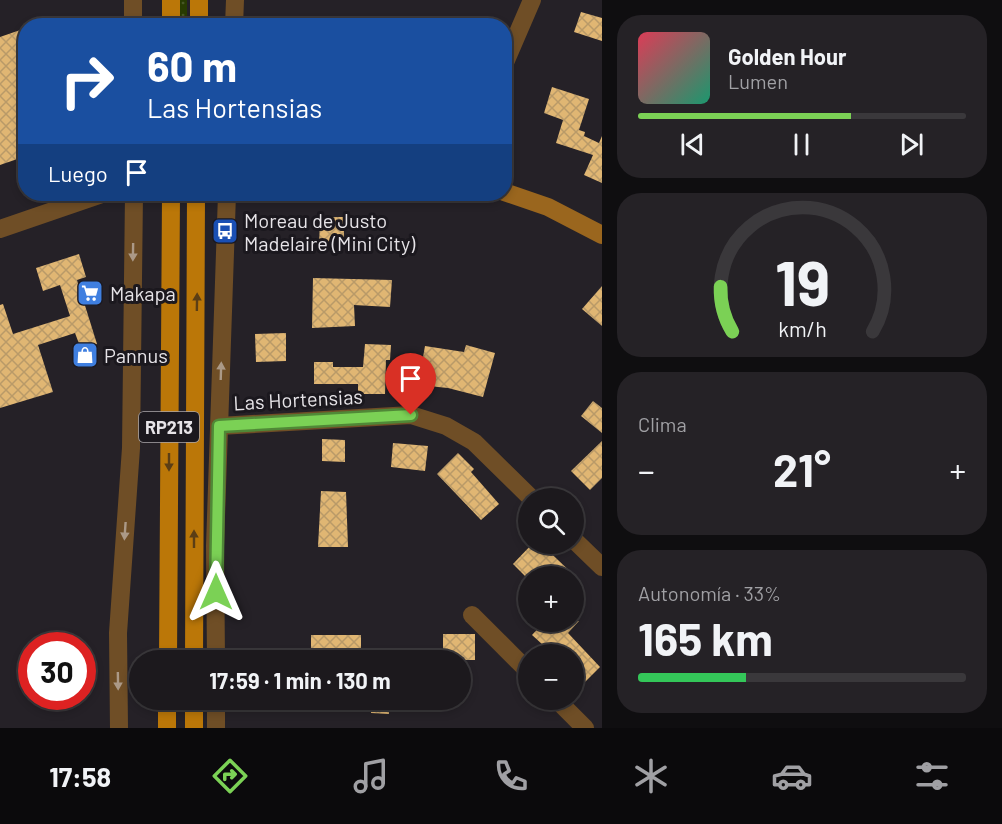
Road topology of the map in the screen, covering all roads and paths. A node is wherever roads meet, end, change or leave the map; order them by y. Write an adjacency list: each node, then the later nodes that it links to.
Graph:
1 (133, 0): 6 (street)
2 (171, 0): 7 (main road)
3 (199, 0): 8 (main road)
4 (235, 0): 9 (street)
5 (532, 0): 10 (street)
6 (133, 18)
7 (171, 18)
8 (199, 18)
9 (234, 18)
10 (512, 46)
11 (512, 195): 18 (main road)
12 (82, 201): 17 (street)
13 (134, 201): 32 (street, one-way to 32)
14 (171, 201): 24 (main road, RP213, one-way to 24)
15 (196, 201): 25 (main road, RP213, one-way to 15)
16 (227, 201): 19 (street, one-way to 16)
17 (0, 229)
18 (602, 235)
19 (219, 426): 20 (street, Las Hortensias); 26 (street)
20 (521, 488)
21 (584, 550): 22 (street)
22 (602, 567)
23 (472, 615): 27 (street)
24 (168, 650)
25 (194, 650)
26 (216, 650)
27 (518, 661)
28 (168, 710): 33 (main road)
29 (194, 710): 34 (main road)
30 (216, 710): 35 (street)
31 (567, 710): 36 (street)
32 (119, 728)
33 (167, 728)
34 (194, 728)
35 (216, 728)
36 (585, 728)

